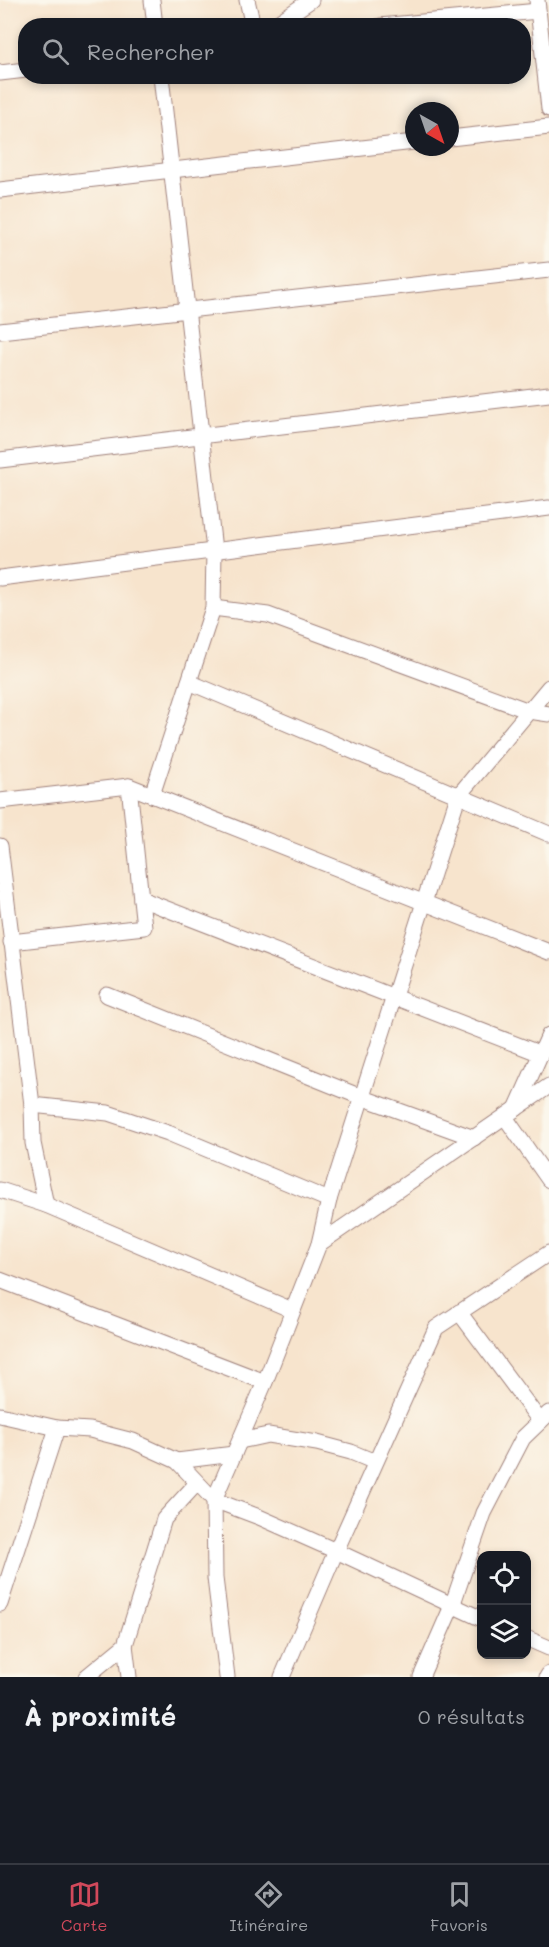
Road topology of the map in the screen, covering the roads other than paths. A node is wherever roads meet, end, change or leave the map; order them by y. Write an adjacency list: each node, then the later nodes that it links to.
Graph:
1 (152, 0): 5 (street)
2 (248, 0): 6 (street)
3 (311, 0): 7 (street)
4 (537, 6): 8 (street); 12 (street)
5 (154, 18)
6 (252, 18)
7 (285, 18)
8 (443, 18)
9 (18, 71): 10 (street)
10 (0, 73)
11 (162, 84): 16 (street)
12 (549, 109)
13 (549, 127): 14 (street)
14 (459, 137)
15 (405, 143): 16 (street)
16 (171, 170): 17 (street); 19 (street)
17 (0, 190)
18 (549, 270): 19 (street)
19 (187, 310): 20 (street); 22 (street)
20 (0, 331)
21 (549, 394): 22 (street)
22 (201, 436): 23 (street); 25 (street)
23 (0, 460)
24 (549, 508): 25 (street)
25 (214, 550): 26 (street); 27 (street)
26 (0, 578)
27 (213, 608): 28 (street); 30 (street)
28 (189, 682): 33 (street); 34 (street)
29 (549, 687): 30 (street)
30 (529, 711): 31 (street); 34 (street)
31 (549, 714)
32 (129, 786): 33 (street); 35 (street); 38 (street)
33 (152, 795): 39 (street)
34 (458, 796): 36 (street); 39 (street)
35 (0, 801)
36 (549, 834)
37 (0, 846): 40 (street)
38 (141, 899): 40 (street); 43 (street)
39 (423, 902): 41 (street); 43 (street)
40 (11, 942): 48 (street)
41 (549, 952)
42 (107, 995): 47 (street)
43 (393, 996): 45 (street); 47 (street)
44 (549, 1035): 45 (street)
45 (541, 1054): 49 (street)
46 (549, 1086): 49 (street)
47 (361, 1097): 50 (street); 53 (street)
48 (32, 1105): 53 (street); 54 (street)
49 (510, 1113): 50 (street); 51 (street)
50 (474, 1138): 55 (street)
51 (549, 1180)
52 (0, 1190): 54 (street)
53 (329, 1200): 55 (street)
54 (46, 1205): 58 (street)
55 (319, 1244): 58 (street)
56 (549, 1253): 59 (street)
57 (0, 1280): 60 (street)
58 (292, 1310): 60 (street)
59 (459, 1312): 62 (street); 66 (street)
60 (265, 1382): 64 (street)
61 (0, 1414): 63 (street)
62 (545, 1417): 71 (street)
63 (57, 1428): 65 (street); 70 (street)
64 (237, 1447): 65 (street); 66 (street); 68 (street)
65 (177, 1461): 67 (street)
66 (375, 1462): 69 (street)
67 (197, 1483): 68 (street); 74 (street)
68 (214, 1500): 69 (street); 78 (street)
69 (336, 1551): 71 (street); 79 (street)
70 (0, 1604)
71 (452, 1606): 72 (street); 80 (street)
72 (477, 1617)
73 (531, 1640): 75 (street)
74 (125, 1645): 76 (street); 77 (street)
75 (549, 1648)
76 (86, 1677)
77 (129, 1677)
78 (227, 1677)
79 (282, 1677)
80 (421, 1677)

